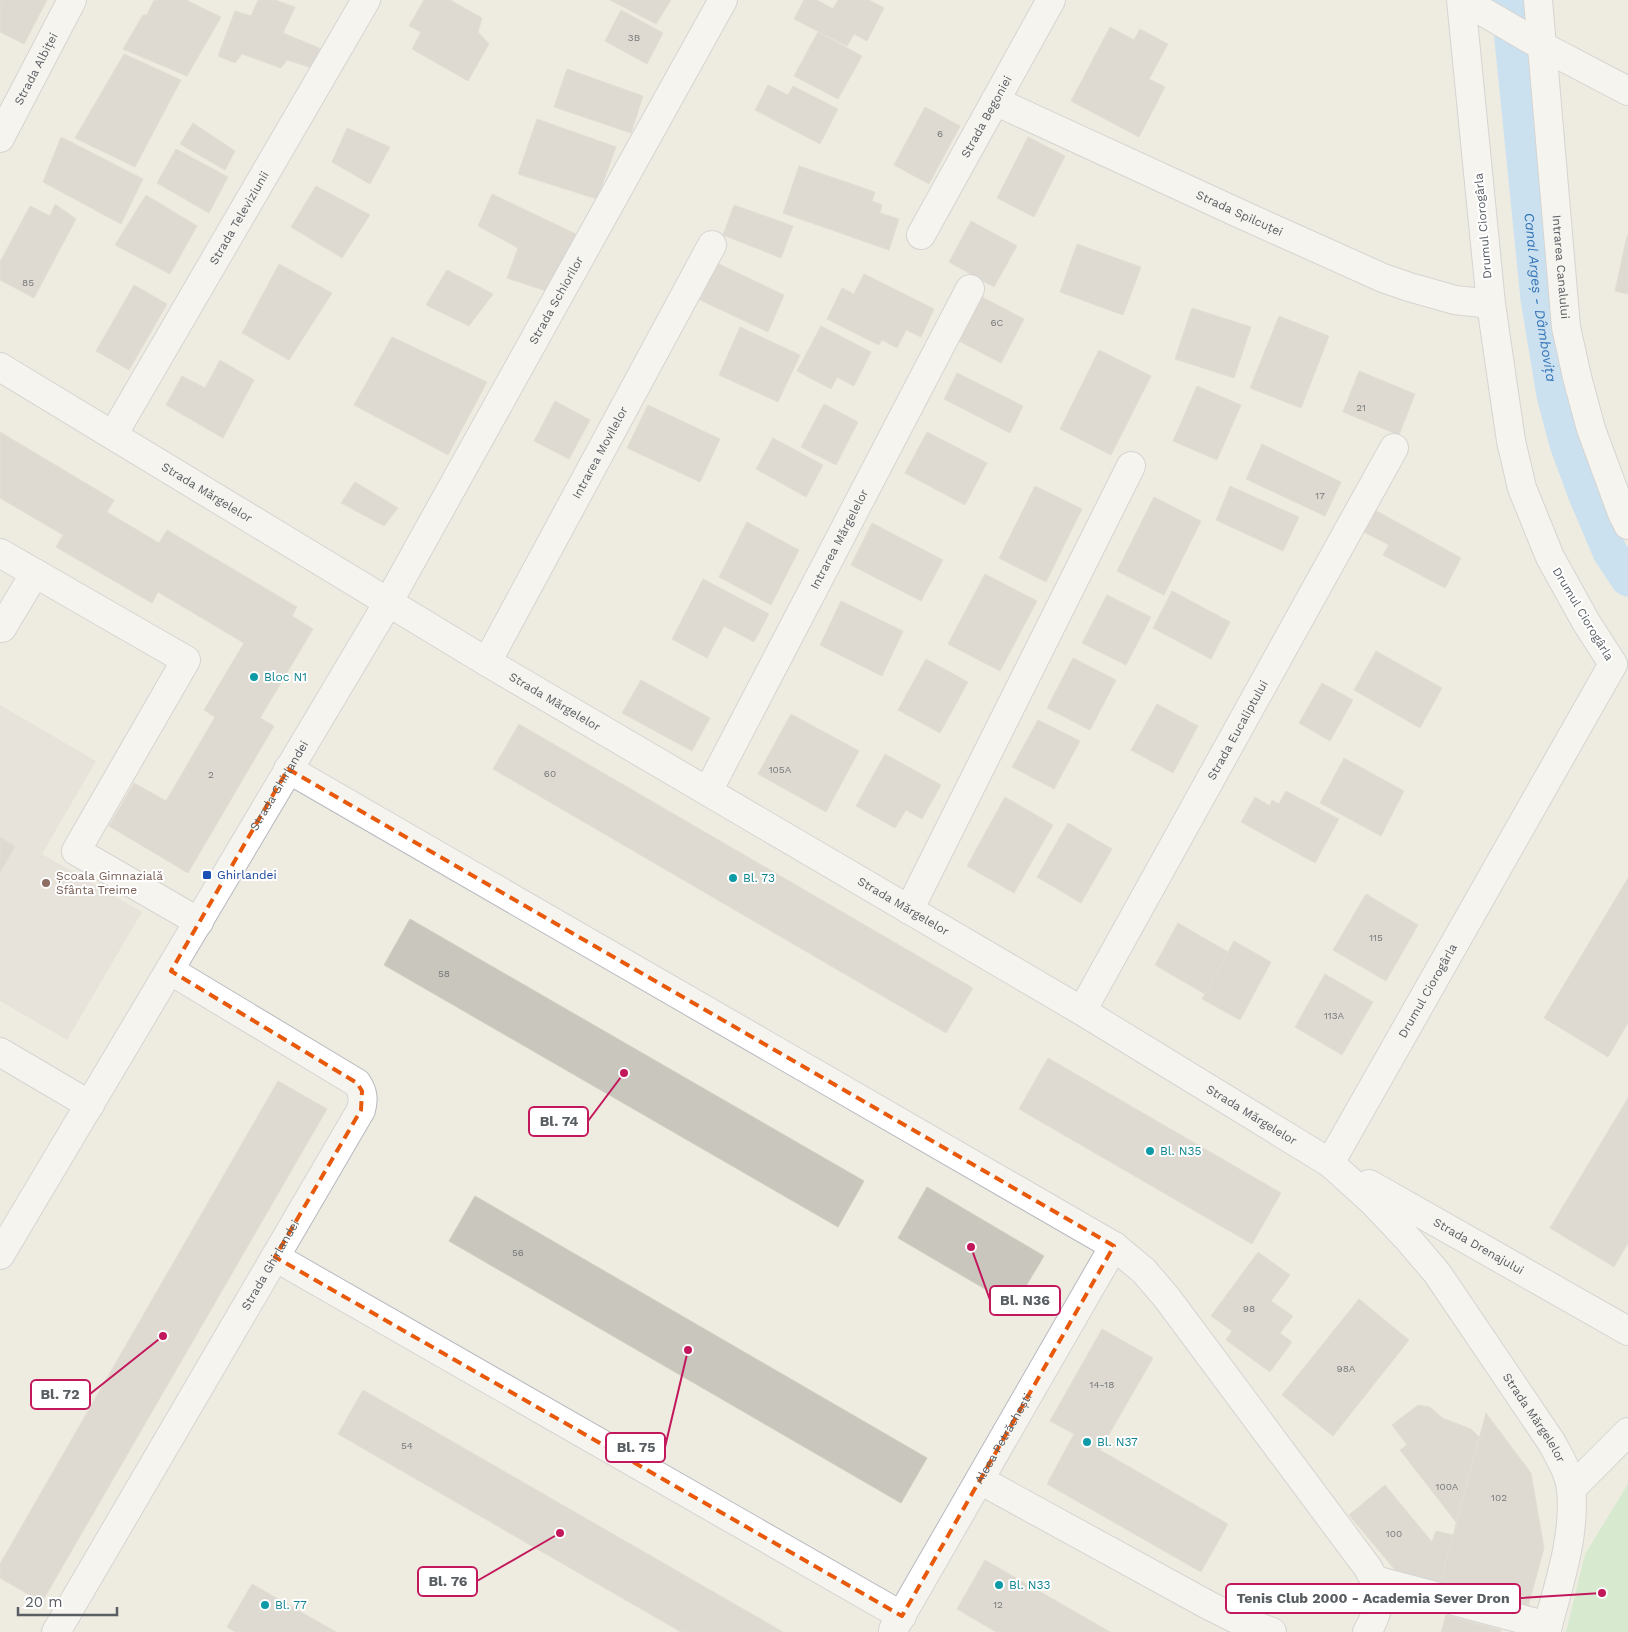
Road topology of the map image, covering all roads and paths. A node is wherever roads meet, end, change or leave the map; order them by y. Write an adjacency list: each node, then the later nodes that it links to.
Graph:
1 (72, 0): 10 (street, Strada Albiței)
2 (366, 0): 16 (street, Strada Televiziunii)
3 (723, 0): 22 (street, Strada Schiorilor)
4 (1051, 0): 9 (street, Strada Begoniei)
5 (1462, 0): 7 (street); 14 (street, Drumul Ciorogârla)
6 (1538, 0): 7 (street, Intrarea Canalului)
7 (1542, 46): 8 (street); 19 (street, Intrarea Canalului)
8 (1628, 91)
9 (994, 101): 11 (street, Strada Begoniei); 14 (street, Strada Spilcuței)
10 (0, 138)
11 (921, 235)
12 (712, 245): 24 (street, Intrarea Movilelor)
13 (970, 289): 26 (street, Intrarea Mărgelelor)
14 (1491, 304): 33 (street, Drumul Ciorogârla)
15 (0, 367): 16 (street, Strada Mărgelelor)
16 (113, 435): 22 (street, Strada Mărgelelor)
17 (1394, 448): 30 (street, Strada Eucaliptului)
18 (1132, 466): 27 (street)
19 (1628, 525)
20 (0, 553): 21 (street)
21 (35, 573): 23 (street); 28 (street)
22 (389, 601): 24 (street, Strada Mărgelelor); 25 (street, Strada Ghirlandei)
23 (2, 628)
24 (487, 662): 26 (street, Strada Mărgelelor)
25 (288, 769): 28 (street, Strada Ghirlandei); 34 (street)
26 (708, 791): 27 (street, Strada Mărgelelor)
27 (908, 910): 30 (street, Strada Mărgelelor)
28 (199, 922): 29 (street, Strada Ghirlandei)
29 (170, 971): 32 (street, Strada Ghirlandei); 36 (street, Strada Ghirlandei)
30 (1082, 1011): 33 (street, Strada Mărgelelor)
31 (0, 1052): 32 (street)
32 (90, 1104): 35 (street, Strada Ghirlandei)
33 (1330, 1163): 37 (street, Strada Drenajului); 40 (street, Strada Mărgelelor)
34 (1114, 1246): 39 (street, Aleea Petrăchești); 41 (street)
35 (0, 1255)
36 (275, 1257): 42 (street); 44 (street, Strada Ghirlandei)
37 (1628, 1331)
38 (1628, 1432): 40 (street)
39 (980, 1480): 42 (street, Aleea Petrăchești); 45 (street)
40 (1571, 1489): 43 (street, Strada Mărgelelor)
41 (1375, 1580): 43 (street); 46 (street)
42 (897, 1624)
43 (1547, 1629)
44 (56, 1632)
45 (1272, 1632)
46 (1367, 1632)

